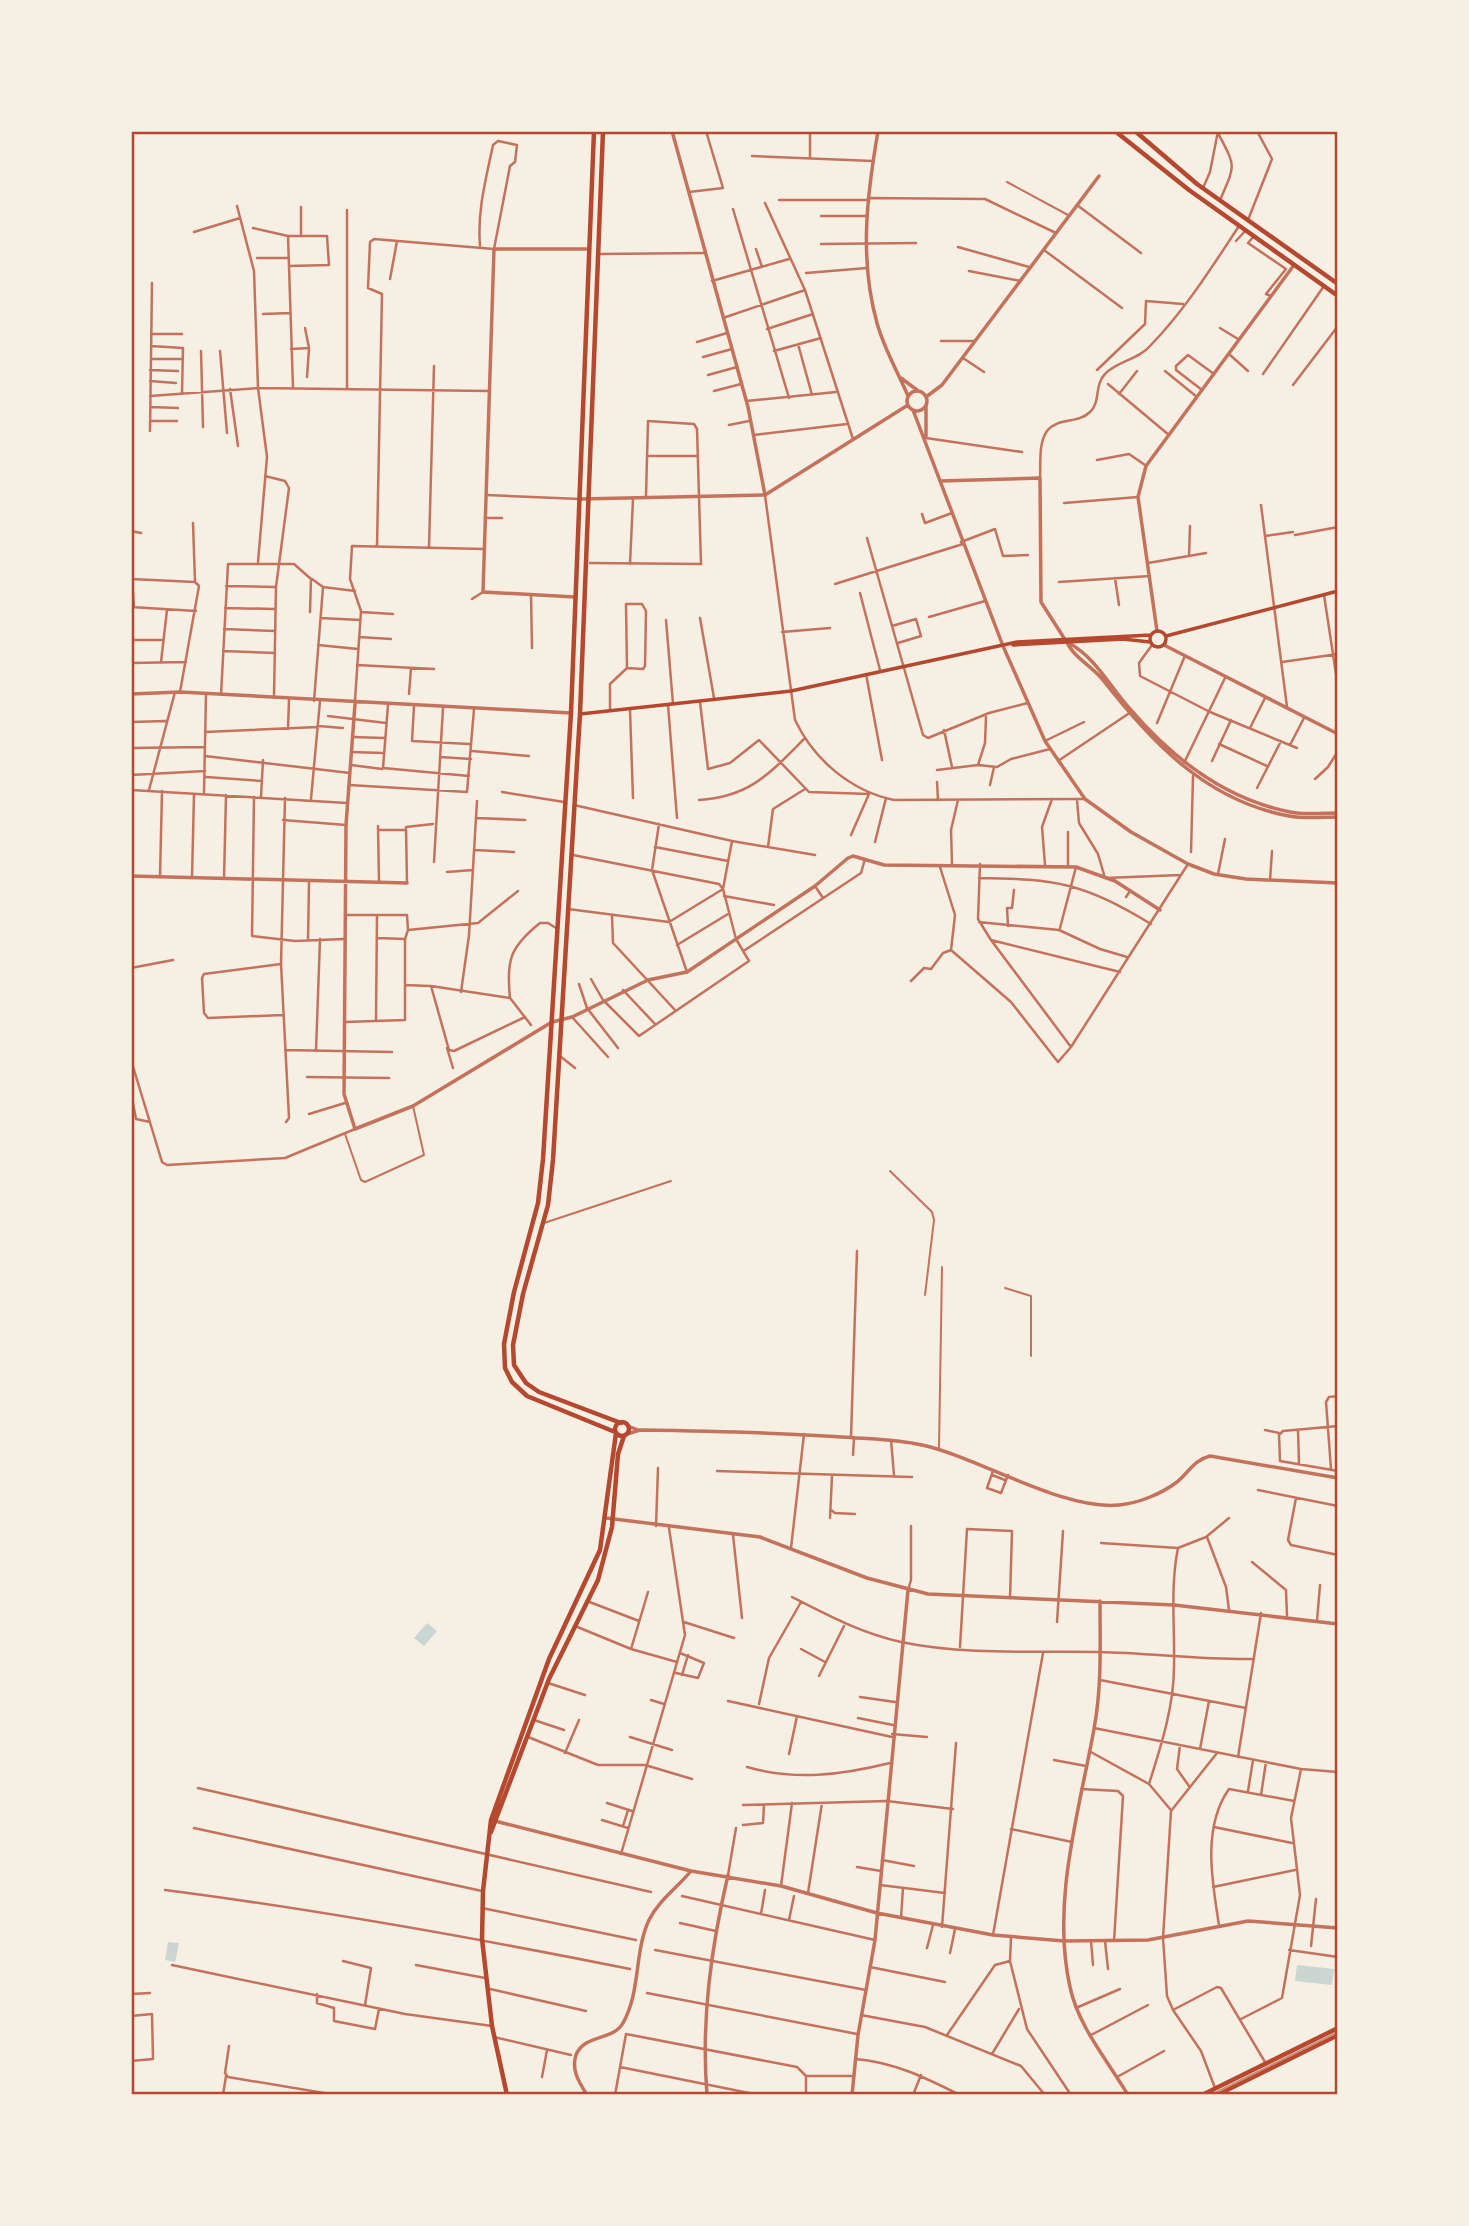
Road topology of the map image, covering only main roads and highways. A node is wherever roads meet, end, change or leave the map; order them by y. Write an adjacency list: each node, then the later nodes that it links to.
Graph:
1 (594, 131): 14 (main road)
2 (603, 131): 15 (main road)
3 (1115, 131): 6 (main road)
4 (1135, 131): 5 (main road)
5 (1197, 184): 6 (main road); 7 (main road)
6 (1192, 191): 8 (main road)
7 (1338, 284)
8 (1338, 296)
9 (1338, 591): 11 (main road)
10 (1150, 635): 11 (main road); 12 (main road); 13 (main road)
11 (1166, 636): 13 (main road)
12 (1065, 640): 13 (main road); 15 (main road)
13 (1151, 643)
14 (570, 713): 15 (main road); 17 (main road)
15 (580, 714): 16 (main road)
16 (621, 1423): 17 (main road); 18 (main road)
17 (615, 1432): 18 (main road); 19 (main road)
18 (626, 1435): 19 (main road)
19 (609, 1519): 20 (main road); 20 (main road)
20 (491, 1833): 23 (main road)
21 (1338, 2028): 24 (main road)
22 (1338, 2035): 25 (main road)
23 (507, 2095)
24 (1202, 2095)
25 (1217, 2095)

